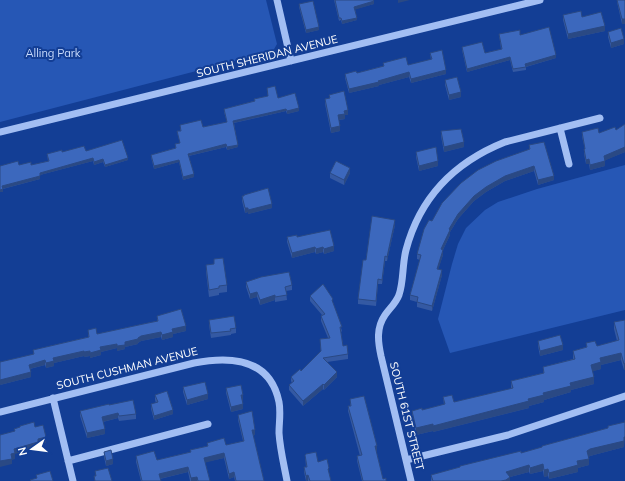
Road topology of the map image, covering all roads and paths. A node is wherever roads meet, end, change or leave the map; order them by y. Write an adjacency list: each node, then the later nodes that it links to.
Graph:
1 (277, 0): 3 (street)
2 (540, 0): 3 (street, SOUTH SHERIDAN AVENUE)
3 (291, 61): 6 (street, SOUTH SHERIDAN AVENUE)
4 (600, 118): 5 (street)
5 (560, 128): 7 (street); 12 (street, SOUTH 61ST STREET)
6 (0, 132)
7 (569, 164)
8 (625, 396): 12 (street)
9 (53, 398): 10 (street, SOUTH CUSHMAN AVENUE); 13 (street); 15 (street, SOUTH CUSHMAN AVENUE)
10 (0, 412)
11 (208, 424): 13 (street)
12 (406, 460): 16 (street, SOUTH 61ST STREET)
13 (68, 461): 14 (street)
14 (73, 481)
15 (287, 481)
16 (411, 481)

